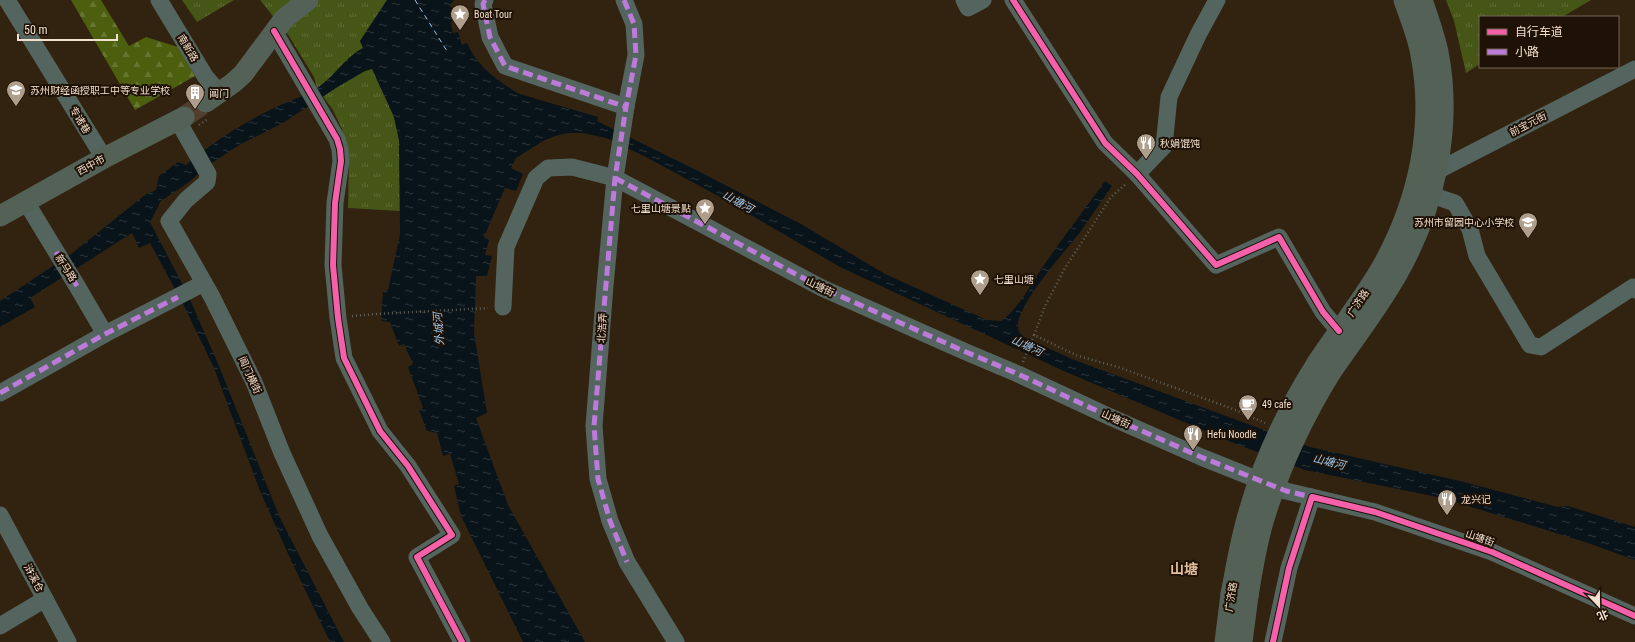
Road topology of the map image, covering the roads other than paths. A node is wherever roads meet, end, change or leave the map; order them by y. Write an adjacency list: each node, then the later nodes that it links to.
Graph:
1 (7, 0): 17 (street, 专诸巷)
2 (159, 0): 14 (street, 南新路)
3 (308, 0): 12 (main road)
4 (485, 0): 15 (street)
5 (624, 0): 15 (street, 北浩弄)
6 (964, 0): 7 (street)
7 (983, 0)
8 (1013, 0): 19 (street)
9 (1218, 0): 19 (street)
10 (1404, 0): 18 (main road, 广济路)
11 (1422, 0): 18 (main road, 广济路)
12 (274, 31): 14 (main road); 39 (street)
13 (1635, 69): 18 (street, 前宝元街)
14 (213, 98)
15 (625, 114): 20 (street, 北浩弄)
16 (181, 119): 17 (main road, 西中市); 24 (street, 阊门横街)
17 (104, 158): 22 (main road, 西中市)
18 (1428, 170): 21 (main road, 广济路)
19 (1137, 174): 27 (street)
20 (615, 178): 26 (street, 山塘街); 31 (street, 山塘街); 40 (street, 北浩弄)
21 (1423, 192): 25 (street); 27 (main road, 广济路); 29 (main road, 广济路)
22 (26, 202): 23 (main road, 西中市); 28 (street, 新马路)
23 (0, 216)
24 (204, 283): 28 (street); 38 (street, 阊门横街)
25 (1635, 290)
26 (495, 307)
27 (1338, 331): 29 (main road, 广济路)
28 (105, 334): 30 (street)
29 (1324, 367): 33 (main road, 广济路, bridge)
30 (0, 393)
31 (1312, 497): 35 (street, 山塘街); 43 (street)
32 (0, 514): 34 (street, 浒溪仓)
33 (1239, 595): 41 (main road, 广济路); 42 (main road, 广济路)
34 (45, 599): 36 (street); 37 (street, 浒溪仓)
35 (1635, 616)
36 (0, 626)
37 (68, 642)
38 (382, 642)
39 (462, 642)
40 (676, 642)
41 (1225, 642)
42 (1242, 642)
43 (1273, 642)

